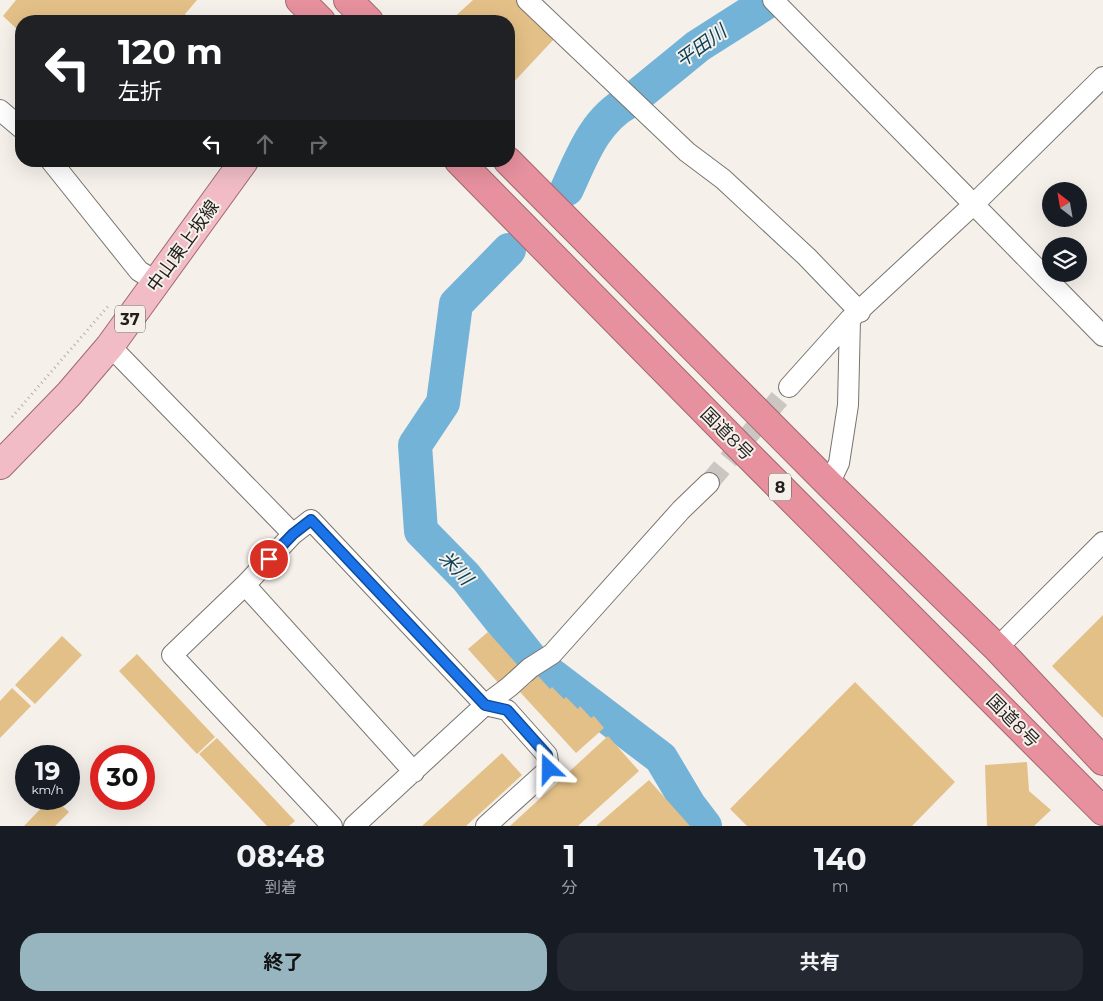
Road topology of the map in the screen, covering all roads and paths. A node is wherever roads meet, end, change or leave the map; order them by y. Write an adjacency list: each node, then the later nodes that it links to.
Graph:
1 (300, 0): 4 (highway)
2 (528, 0): 15 (street)
3 (773, 0): 12 (street)
4 (315, 15)
5 (1103, 77): 12 (street)
6 (0, 110): 7 (street)
7 (15, 123)
8 (56, 167): 13 (street)
9 (240, 167): 13 (main road, 中山東上坂線 / 37)
10 (465, 167): 30 (highway, 国道8号 / 8)
11 (514, 167): 22 (highway, 8)
12 (972, 205): 15 (street); 16 (street)
13 (157, 282): 17 (main road, 中山東上坂線 / 37)
14 (113, 300): 19 (path)
15 (855, 316): 18 (street); 22 (street)
16 (1103, 336)
17 (110, 346): 20 (main road, 中山東上坂線 / 37); 23 (street)
18 (789, 387)
19 (10, 420)
20 (0, 465)
21 (709, 483): 27 (street)
22 (829, 484): 26 (highway, 8)
23 (293, 534): 25 (street); 27 (street)
24 (1103, 542): 26 (street)
25 (245, 585): 29 (street); 31 (street)
26 (997, 648): 28 (highway, 8)
27 (485, 705): 29 (street); 33 (street)
28 (1103, 761)
29 (414, 772): 32 (street)
30 (1103, 811)
31 (332, 826)
32 (356, 826)
33 (486, 826)

